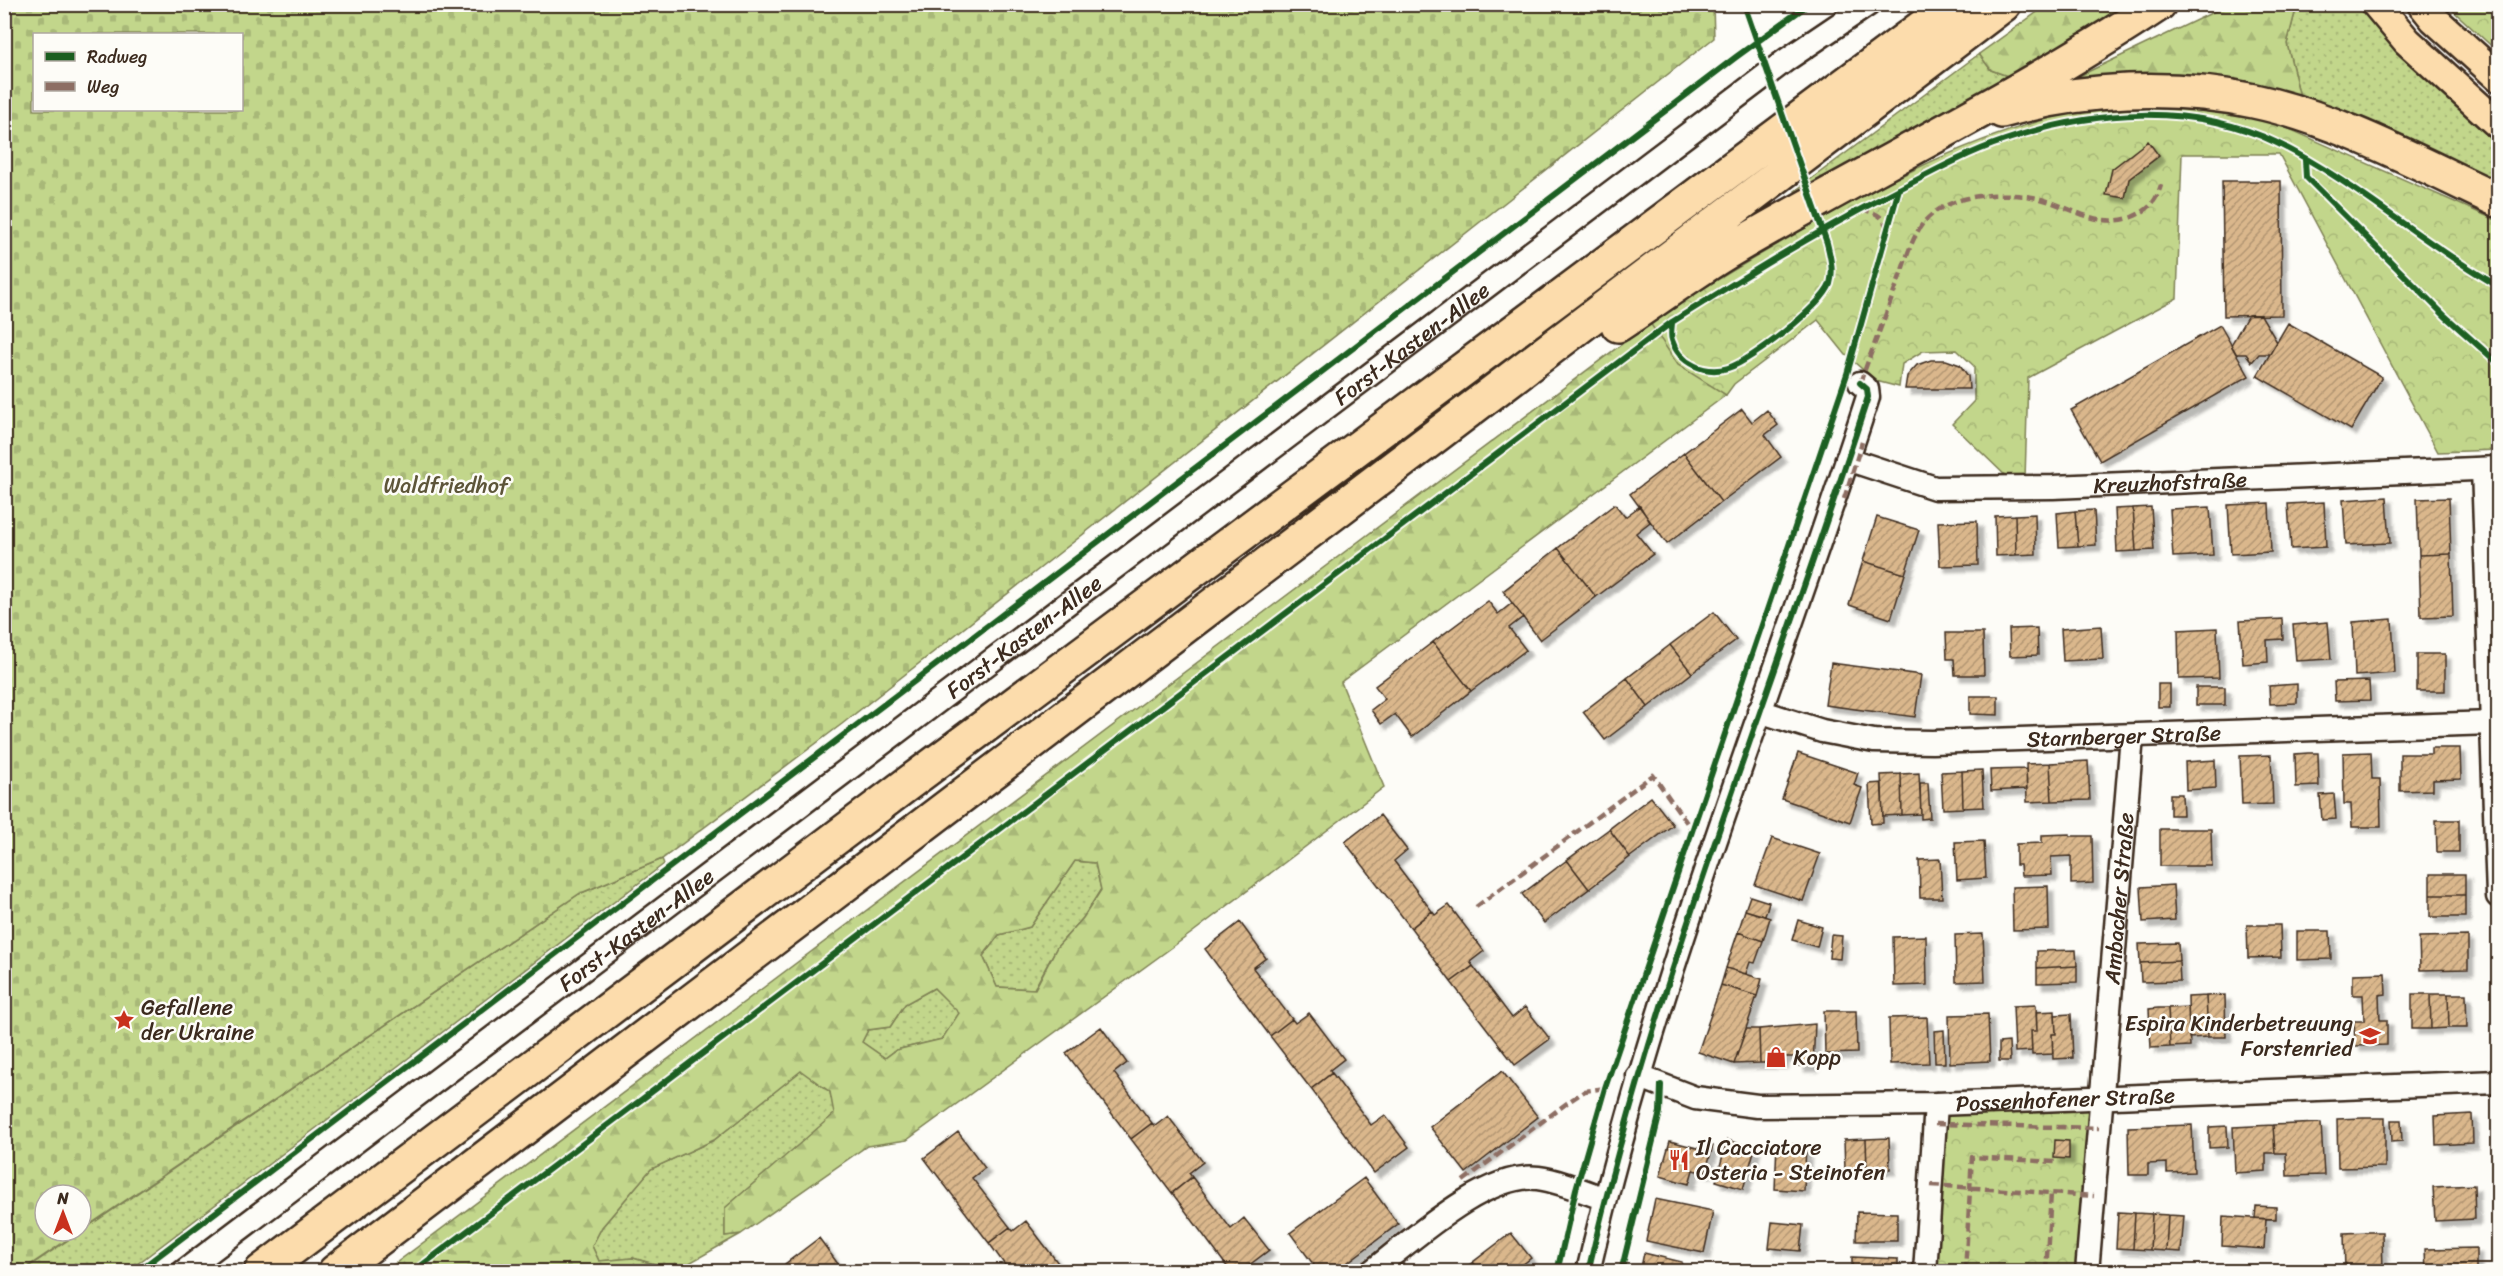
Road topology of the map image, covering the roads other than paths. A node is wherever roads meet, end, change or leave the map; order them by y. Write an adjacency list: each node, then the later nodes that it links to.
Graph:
1 (1869, 4): 26 (street, Forst-Kasten-Allee)
2 (1913, 4): 9 (highway)
3 (1953, 4): 9 (highway)
4 (2004, 4): 14 (highway)
5 (2159, 4): 10 (highway)
6 (2376, 4): 11 (main road)
7 (2422, 4): 8 (main road)
8 (2499, 77)
9 (1846, 85): 27 (highway)
10 (1965, 122): 12 (highway); 14 (highway)
11 (2499, 124)
12 (2499, 200)
13 (1860, 383): 15 (street)
14 (1506, 385): 28 (highway)
15 (1847, 459): 16 (street, Kreuzhofstraße); 17 (street)
16 (2491, 468): 18 (street)
17 (1759, 711): 19 (street, Starnberger Straße); 21 (street)
18 (2492, 723): 19 (street, Starnberger Straße); 20 (street)
19 (2132, 735): 23 (street, Ambacher Straße)
20 (2499, 896)
21 (1638, 1076): 24 (street, Possenhofener Straße); 25 (street)
22 (2499, 1082): 23 (street, Possenhofener Straße)
23 (2102, 1097): 24 (street, Possenhofener Straße); 32 (street, Ambacher Straße)
24 (1936, 1104): 31 (street)
25 (1605, 1199): 29 (street); 30 (street)
26 (183, 1272)
27 (261, 1272)
28 (335, 1272)
29 (1371, 1272)
30 (1588, 1272)
31 (1925, 1272)
32 (2087, 1272)

